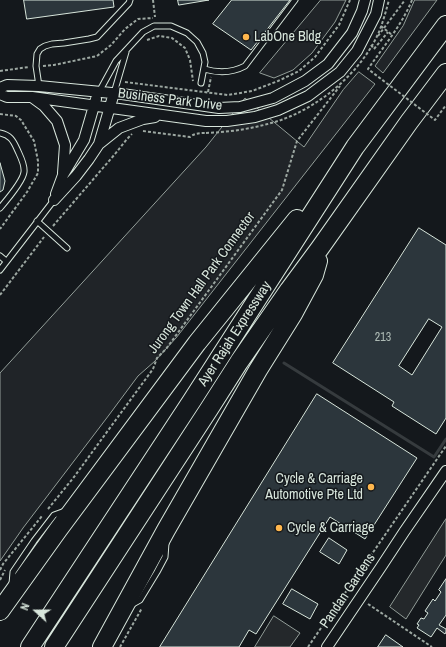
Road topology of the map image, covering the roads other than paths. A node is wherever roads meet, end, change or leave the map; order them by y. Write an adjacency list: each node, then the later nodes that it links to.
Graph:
1 (130, 0): 10 (lane)
2 (294, 0): 7 (lane)
3 (366, 0): 13 (street, Business Park Drive)
4 (379, 0): 18 (street, Business Park Drive)
5 (446, 25): 21 (highway, Ayer Rajah Expressway)
6 (126, 51): 7 (lane); 12 (lane); 13 (lane)
7 (204, 69): 9 (lane)
8 (446, 73): 27 (highway, Ayer Rajah Expressway)
9 (201, 83)
10 (39, 86): 11 (street, Business Park Drive); 12 (street, Business Park Drive)
11 (0, 88)
12 (98, 92): 13 (street, Business Park Drive); 16 (street)
13 (114, 93): 17 (street)
14 (0, 94): 15 (street, Business Park Drive)
15 (32, 97): 16 (street, Business Park Drive); 22 (street)
16 (94, 105): 17 (street, Business Park Drive); 22 (street)
17 (109, 108): 18 (street, Business Park Drive); 20 (street)
18 (162, 116): 20 (street)
19 (0, 132): 24 (lane)
20 (99, 144): 23 (street)
21 (355, 146): 32 (highway); 33 (highway, Ayer Rajah Expressway)
22 (63, 174): 23 (street)
23 (54, 200): 25 (lane)
24 (1, 206)
25 (37, 221): 26 (lane); 29 (lane)
26 (67, 248)
27 (320, 248): 34 (highway, Ayer Rajah Expressway); 35 (highway)
28 (0, 256): 29 (lane)
29 (6, 261): 30 (lane)
30 (0, 270)
31 (446, 471): 36 (street, Pandan Gardens)
32 (0, 611)
33 (30, 647)
34 (54, 647)
35 (102, 647)
36 (327, 647)

